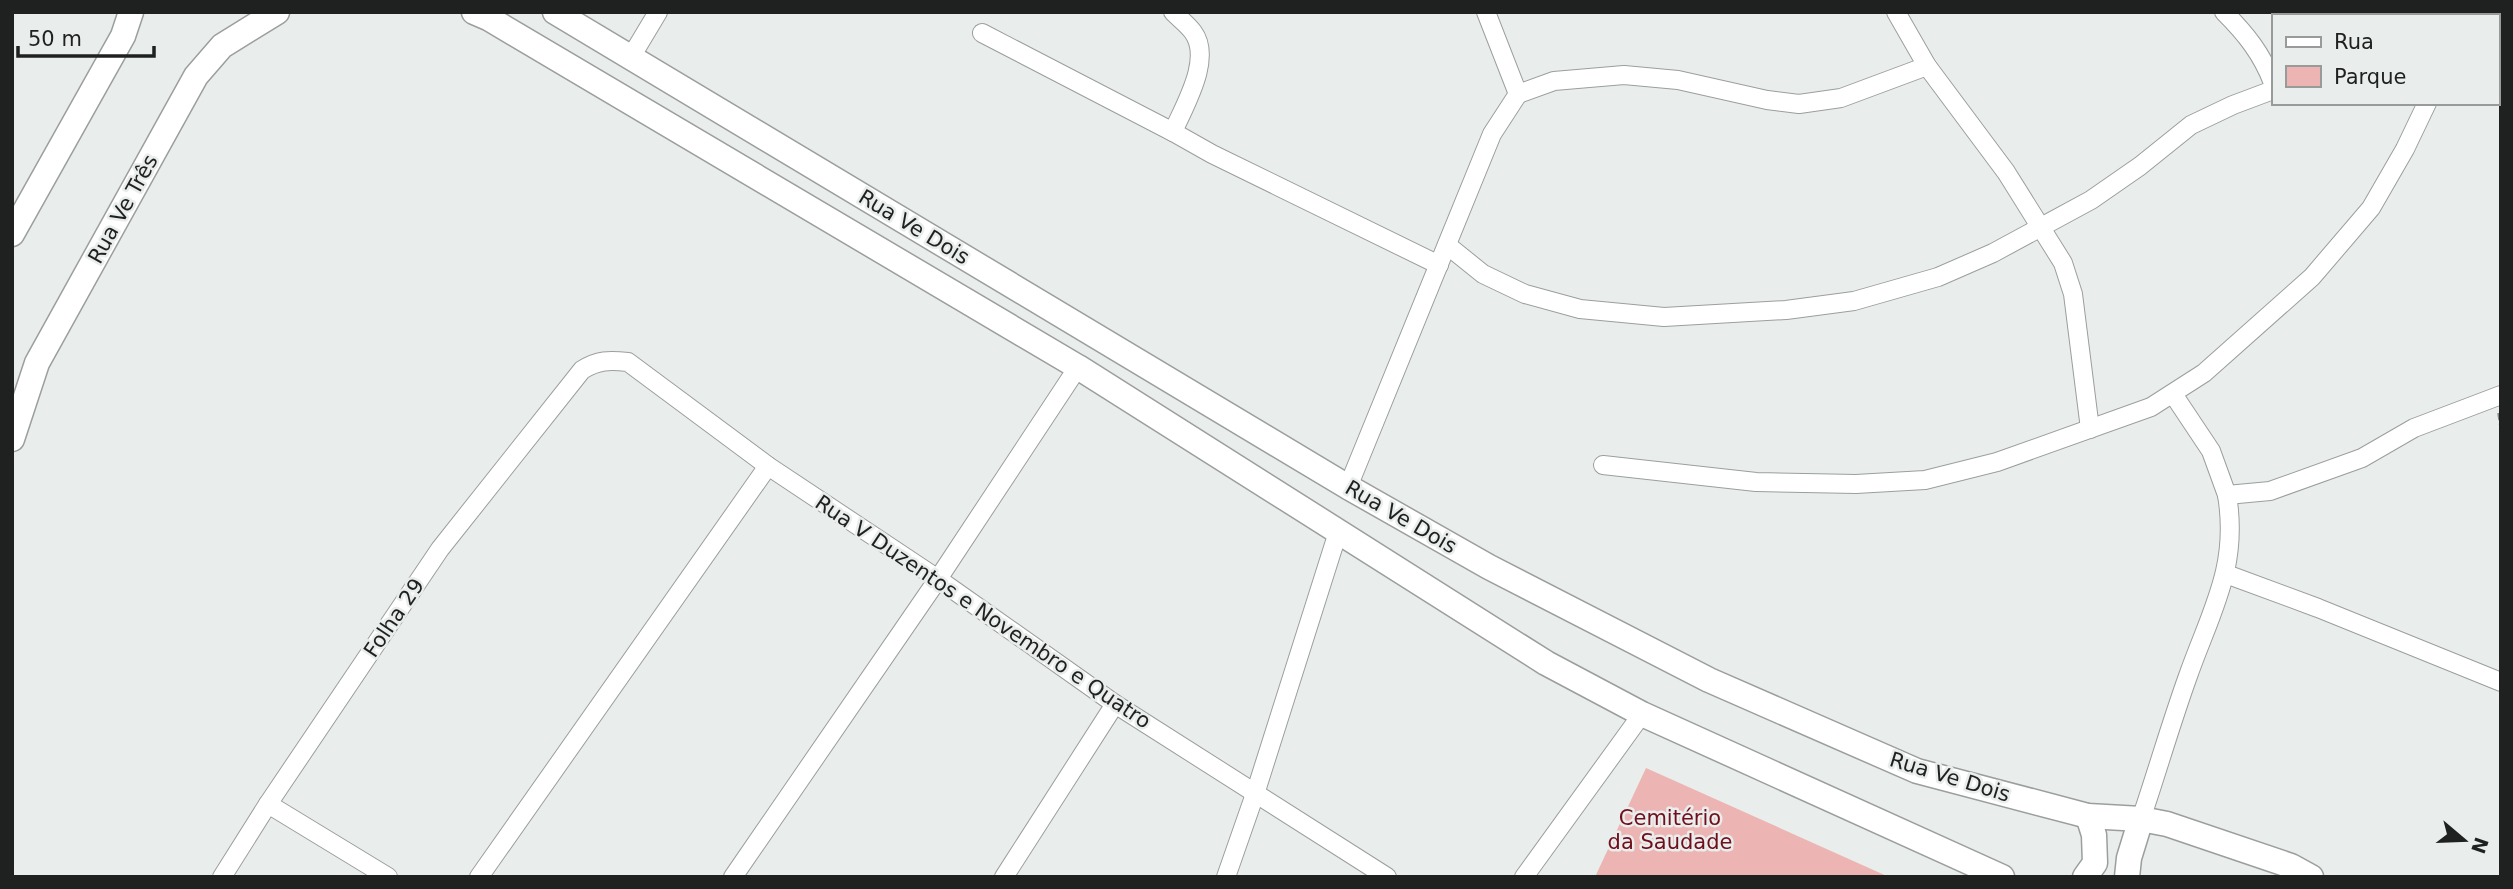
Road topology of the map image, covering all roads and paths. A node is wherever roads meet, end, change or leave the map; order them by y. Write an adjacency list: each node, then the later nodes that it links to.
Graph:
1 (131, 12): 19 (main road)
2 (277, 12): 27 (main road, Rua Ve Três)
3 (474, 12): 22 (main road, Rua Ve Dois)
4 (555, 12): 11 (main road, Rua Ve Dois)
5 (657, 12): 11 (street)
6 (1173, 12): 17 (street)
7 (1486, 12): 15 (street)
8 (2224, 12): 13 (street)
9 (1898, 13): 12 (street)
10 (982, 33): 17 (street)
11 (631, 57): 30 (main road, Rua Ve Dois)
12 (1927, 66): 15 (street); 18 (street)
13 (2272, 80)
14 (2272, 90): 18 (street)
15 (1518, 94): 20 (street)
16 (2426, 105): 24 (street)
17 (1173, 132): 21 (street)
18 (2042, 228): 20 (street); 26 (street)
19 (12, 234)
20 (1447, 245): 21 (street)
21 (1439, 265): 30 (street)
22 (1078, 368): 32 (main road, Rua Ve Dois); 34 (street)
23 (582, 370): 28 (street, Rua V Duzentos e Novembro e Quatro); 39 (street, Folha 29)
24 (2172, 394): 26 (street); 31 (street)
25 (2501, 395): 31 (street)
26 (2090, 429): 29 (street)
27 (12, 439)
28 (768, 466): 34 (street, Rua V Duzentos e Novembro e Quatro); 44 (street)
29 (1603, 466)
30 (1348, 487): 40 (main road, Rua Ve Dois)
31 (2227, 495): 33 (street)
32 (1338, 532): 37 (main road, Rua Ve Dois); 38 (street)
33 (2226, 574): 35 (street); 41 (street)
34 (938, 579): 36 (street, Rua V Duzentos e Novembro e Quatro); 45 (street)
35 (2501, 682)
36 (1115, 704): 38 (street, Rua V Duzentos e Novembro e Quatro); 46 (street)
37 (1642, 713): 49 (street); 50 (main road, Rua Ve Dois)
38 (1255, 794): 47 (street); 48 (street, Rua V Duzentos e Novembro e Quatro)
39 (268, 804): 42 (street, Folha 29); 43 (street)
40 (2088, 816): 41 (main road, Rua Ve Dois); 51 (main road)
41 (2141, 819): 52 (main road); 53 (main road, Rua Ve Dois)
42 (222, 877)
43 (388, 877)
44 (479, 877)
45 (733, 877)
46 (1004, 877)
47 (1226, 877)
48 (1387, 877)
49 (1524, 877)
50 (2002, 877)
51 (2085, 877)
52 (2127, 877)
53 (2311, 877)

